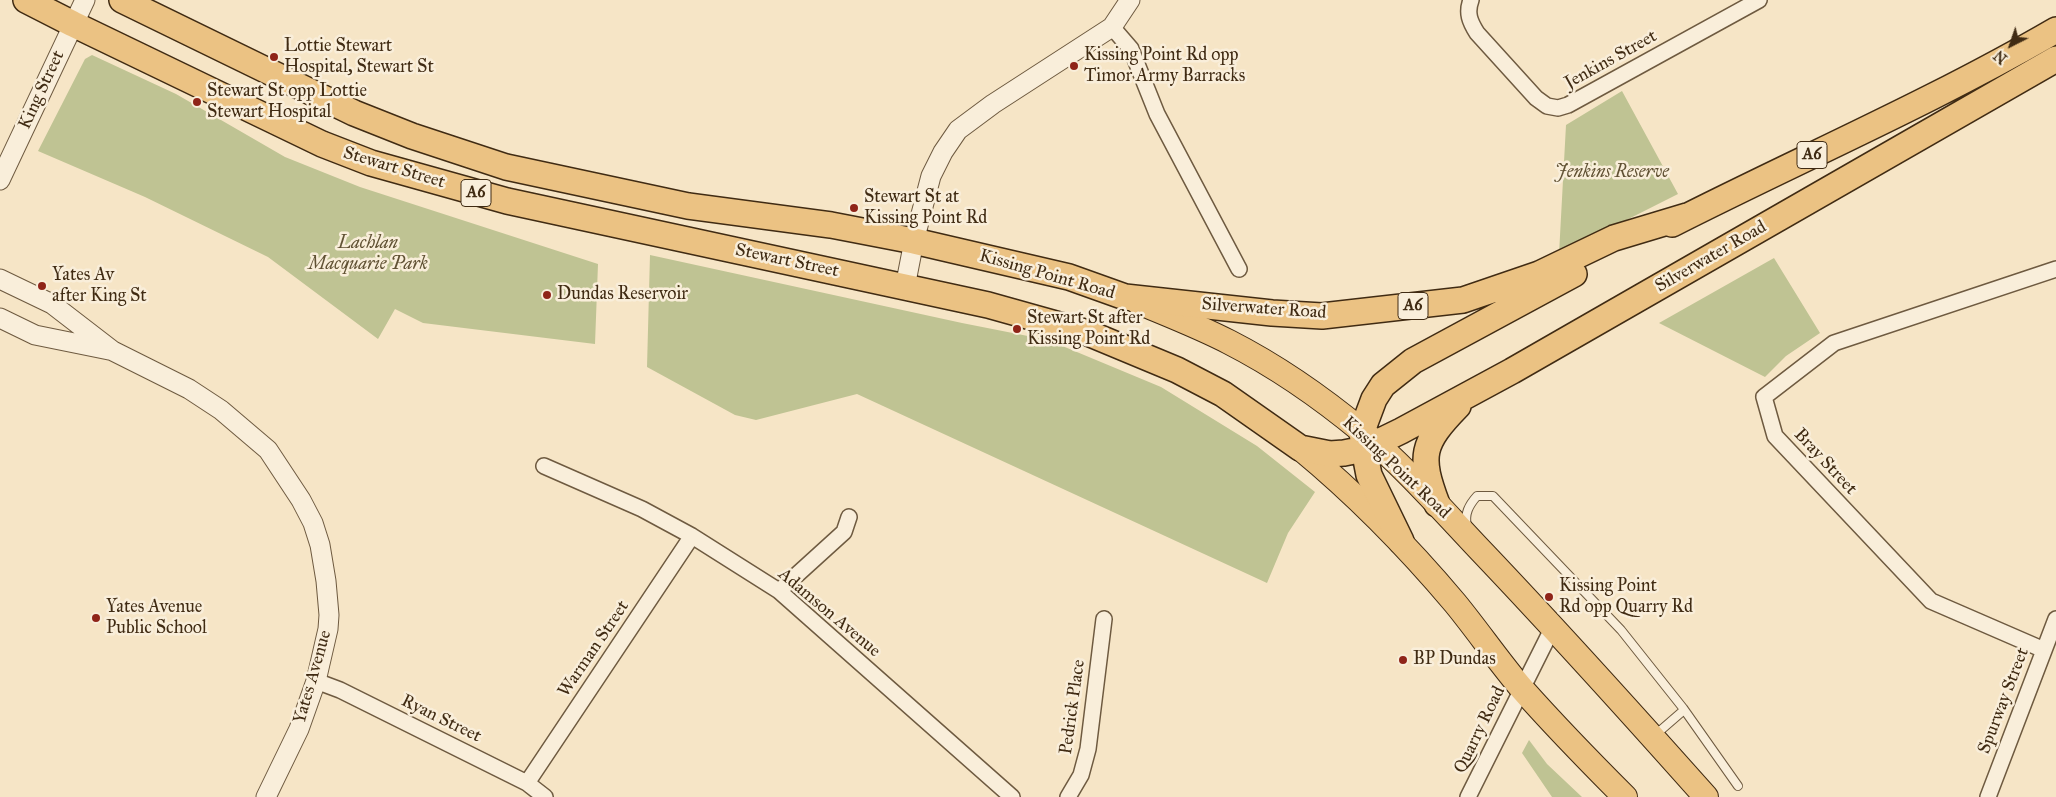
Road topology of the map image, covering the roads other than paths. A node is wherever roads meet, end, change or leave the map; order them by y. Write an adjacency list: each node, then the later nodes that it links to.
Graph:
1 (26, 0): 7 (highway, Stewart Street / A6)
2 (85, 0): 7 (street, King Street)
3 (122, 0): 13 (highway, Stewart Street / A6)
4 (1130, 0): 8 (street)
5 (1471, 0): 6 (street, Jenkins Street)
6 (1759, 0)
7 (73, 24): 11 (street, King Street); 17 (highway, Stewart Street / A6)
8 (1112, 27): 13 (street); 14 (street)
9 (2056, 30): 12 (highway, Silverwater Road / A6)
10 (2056, 59): 21 (highway, Silverwater Road / A6)
11 (0, 180)
12 (1687, 216): 18 (highway, Silverwater Road / A6); 22 (highway, Silverwater Road / A6)
13 (914, 241): 17 (street); 18 (highway, Kissing Point Road / A6)
14 (1239, 269)
15 (2056, 269): 34 (street, Bray Street)
16 (0, 279): 20 (street, Yates Avenue)
17 (905, 287): 23 (highway, A6)
18 (1125, 297): 22 (main road, Kissing Point Road)
19 (0, 318): 20 (street, Yates Avenue)
20 (113, 351): 35 (street, Yates Avenue)
21 (1474, 390): 22 (highway, Silverwater Road / A6); 25 (highway)
22 (1368, 441): 23 (highway, Silverwater Road / A6); 25 (main road, Kissing Point Road); 29 (highway)
23 (1300, 448): 29 (main road)
24 (544, 466): 27 (street, Adamson Avenue)
25 (1437, 504): 28 (main road, Kissing Point Road)
26 (849, 517): 30 (street)
27 (692, 536): 30 (street, Adamson Avenue); 39 (street, Warman Street)
28 (1471, 540): 33 (main road, Kissing Point Road); 37 (lane, Kissing Point Road)
29 (1401, 541): 36 (main road)
30 (779, 591): 43 (street, Adamson Avenue)
31 (1104, 618): 44 (street, Pedrick Place)
32 (2056, 619): 34 (street, Spurway Street)
33 (1553, 627): 36 (street, Quarry Road); 38 (main road, Kissing Point Road)
34 (2044, 650): 48 (street, Spurway Street)
35 (316, 681): 39 (street, Ryan Street); 41 (street, Yates Avenue)
36 (1522, 688): 45 (street, Quarry Road); 46 (main road)
37 (1684, 710): 38 (lane); 40 (lane, Kissing Point Road)
38 (1653, 738): 47 (main road, Kissing Point Road)
39 (527, 783): 42 (street, Ryan Street)
40 (1738, 786)
41 (266, 797)
42 (545, 797)
43 (1012, 797)
44 (1068, 797)
45 (1468, 797)
46 (1625, 797)
47 (1706, 797)
48 (1988, 797)

